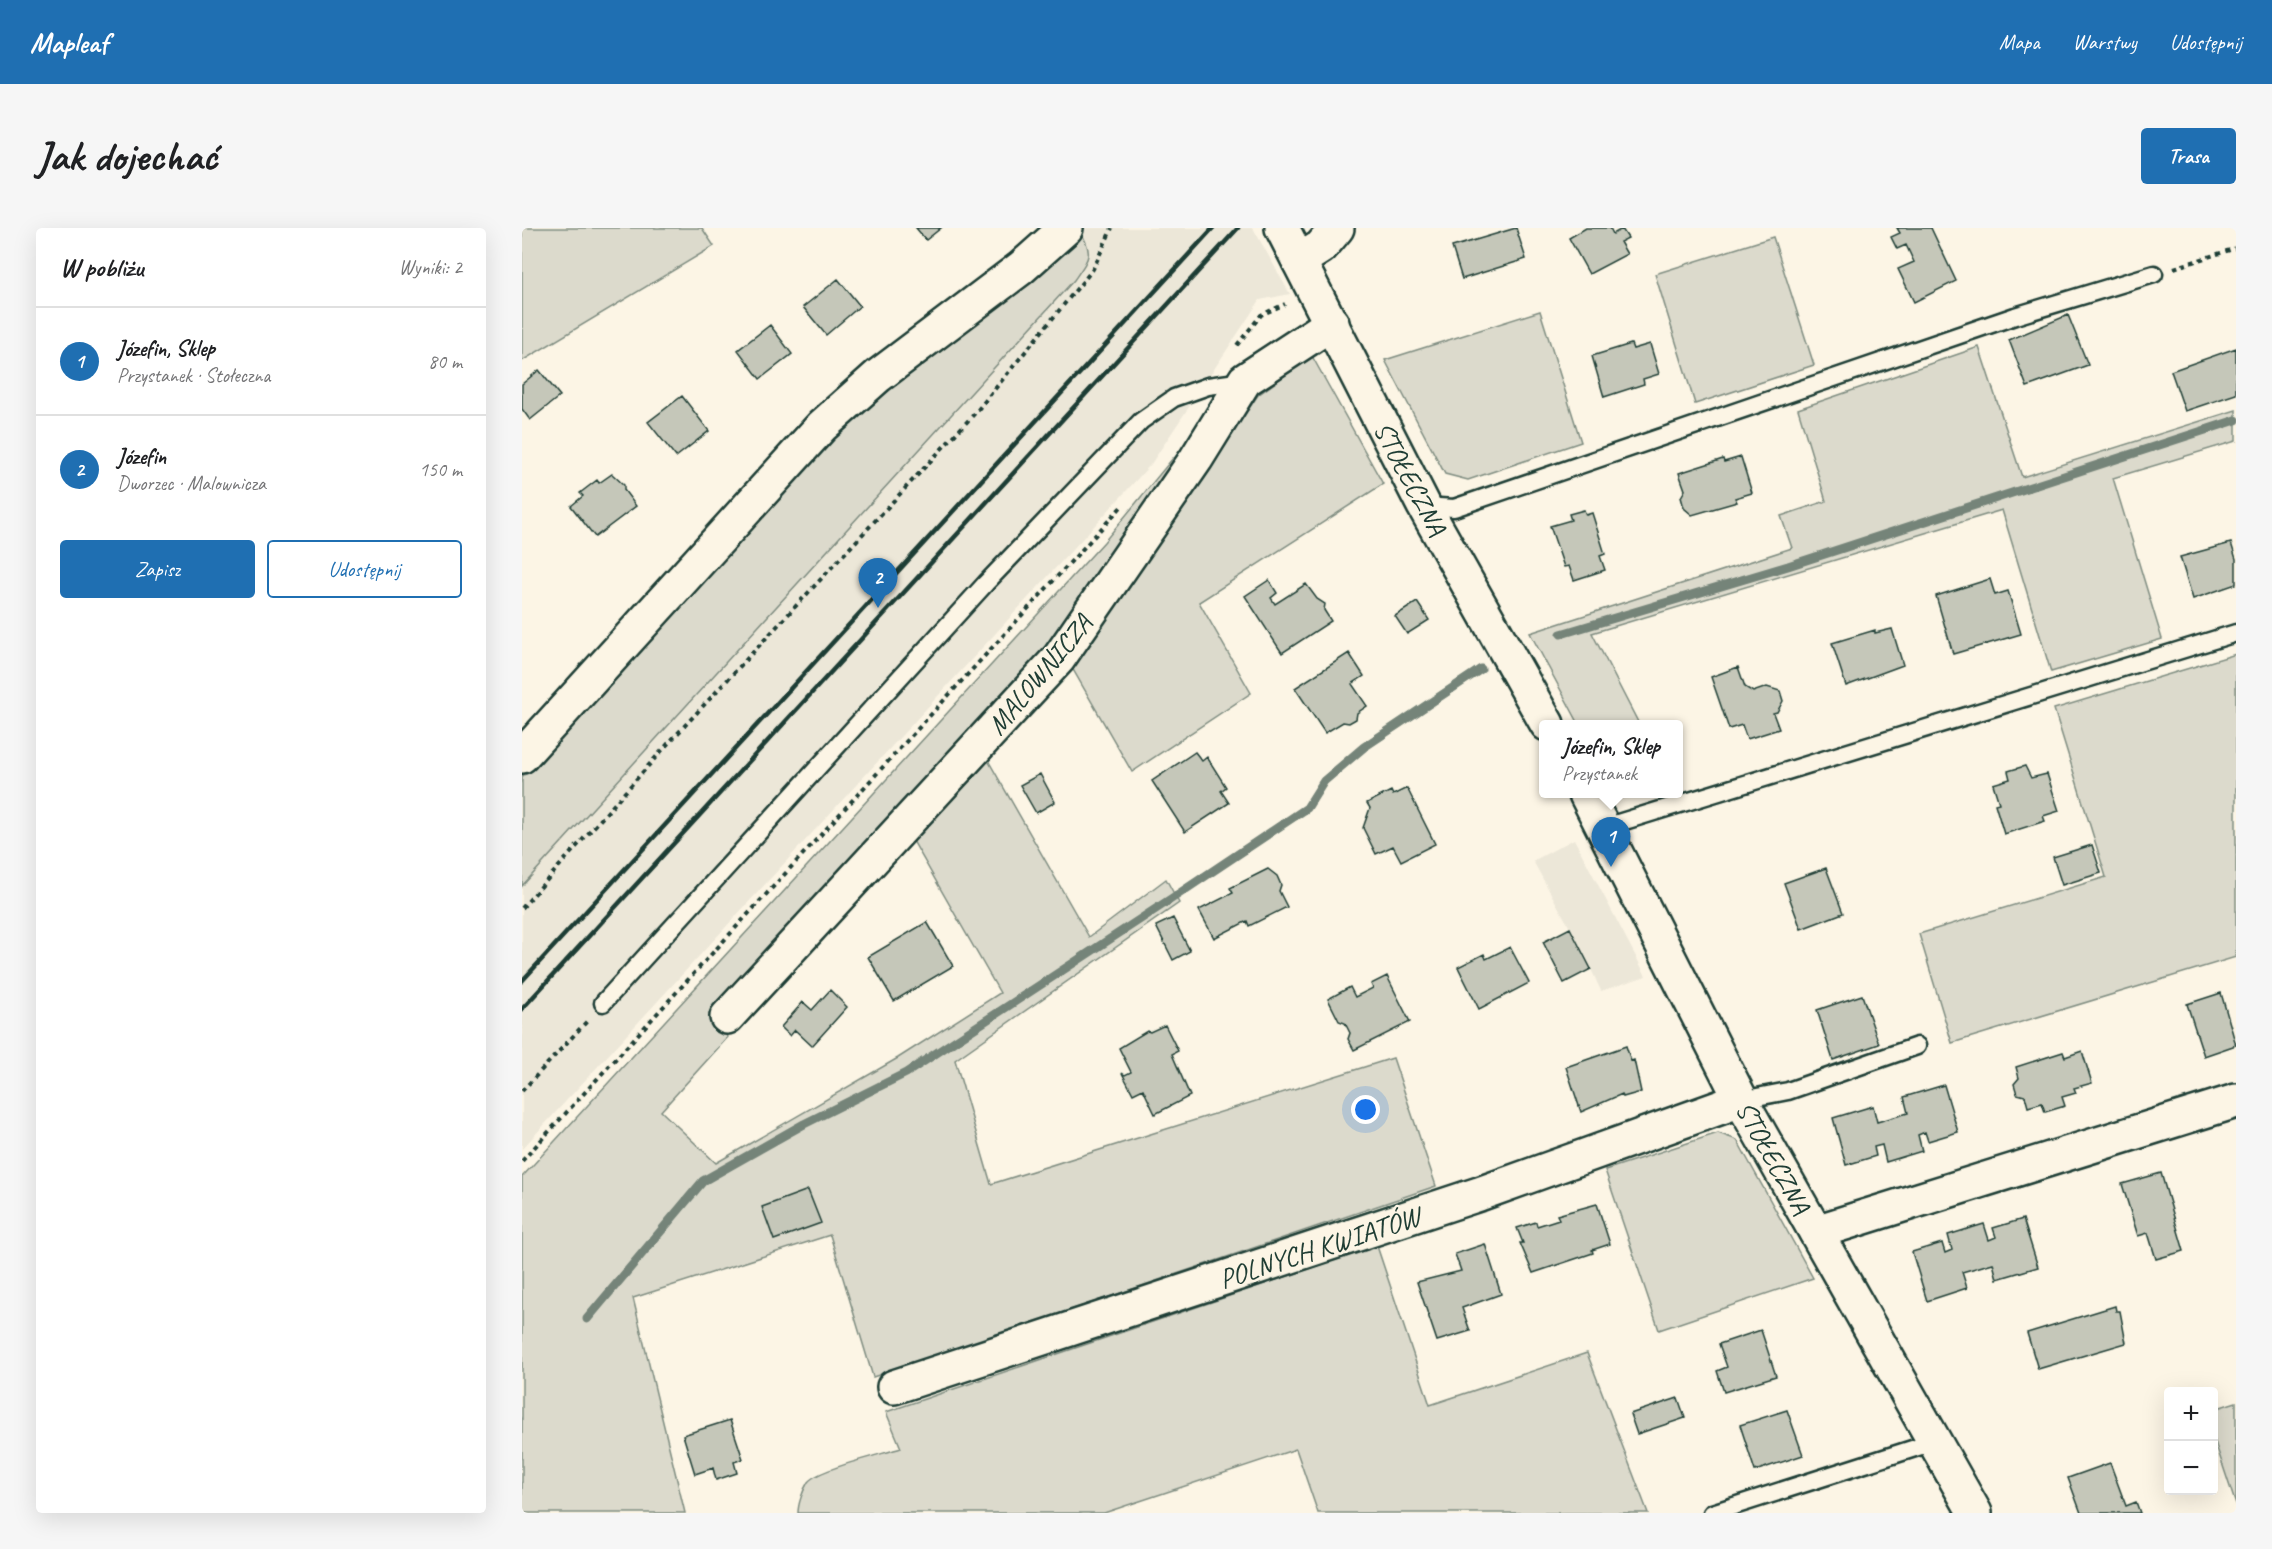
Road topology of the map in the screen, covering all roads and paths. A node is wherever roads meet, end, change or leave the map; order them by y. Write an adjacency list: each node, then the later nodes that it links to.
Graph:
1 (1066, 228): 16 (street)
2 (1112, 228): 19 (path)
3 (1282, 228): 6 (street, STOŁECZNA)
4 (1337, 228): 6 (street)
5 (2236, 248): 7 (path)
6 (1299, 261): 9 (street, STOŁECZNA)
7 (2154, 274): 13 (lane)
8 (1291, 302): 11 (path)
9 (1332, 323): 10 (street, MALOWNICZA); 13 (street, STOŁECZNA)
10 (1245, 380): 11 (lane); 21 (street, MALOWNICZA)
11 (1208, 386): 20 (lane)
12 (1129, 499): 26 (path)
13 (1424, 506): 15 (street, STOŁECZNA)
14 (2236, 633): 18 (lane)
15 (1545, 720)
16 (522, 756)
17 (1588, 798): 18 (street, STOŁECZNA)
18 (1605, 828): 24 (street, STOŁECZNA)
19 (522, 908)
20 (603, 1003): 23 (path)
21 (727, 1017)
22 (1917, 1046): 24 (lane)
23 (522, 1091)
24 (1741, 1100): 27 (street, STOŁECZNA); 28 (street, POLNYCH KWIATÓW)
25 (2236, 1101): 27 (street)
26 (522, 1161)
27 (1816, 1232): 29 (street, STOŁECZNA)
28 (894, 1387)
29 (1937, 1442): 30 (lane); 31 (street, STOŁECZNA)
30 (1712, 1513)
31 (1975, 1513)

